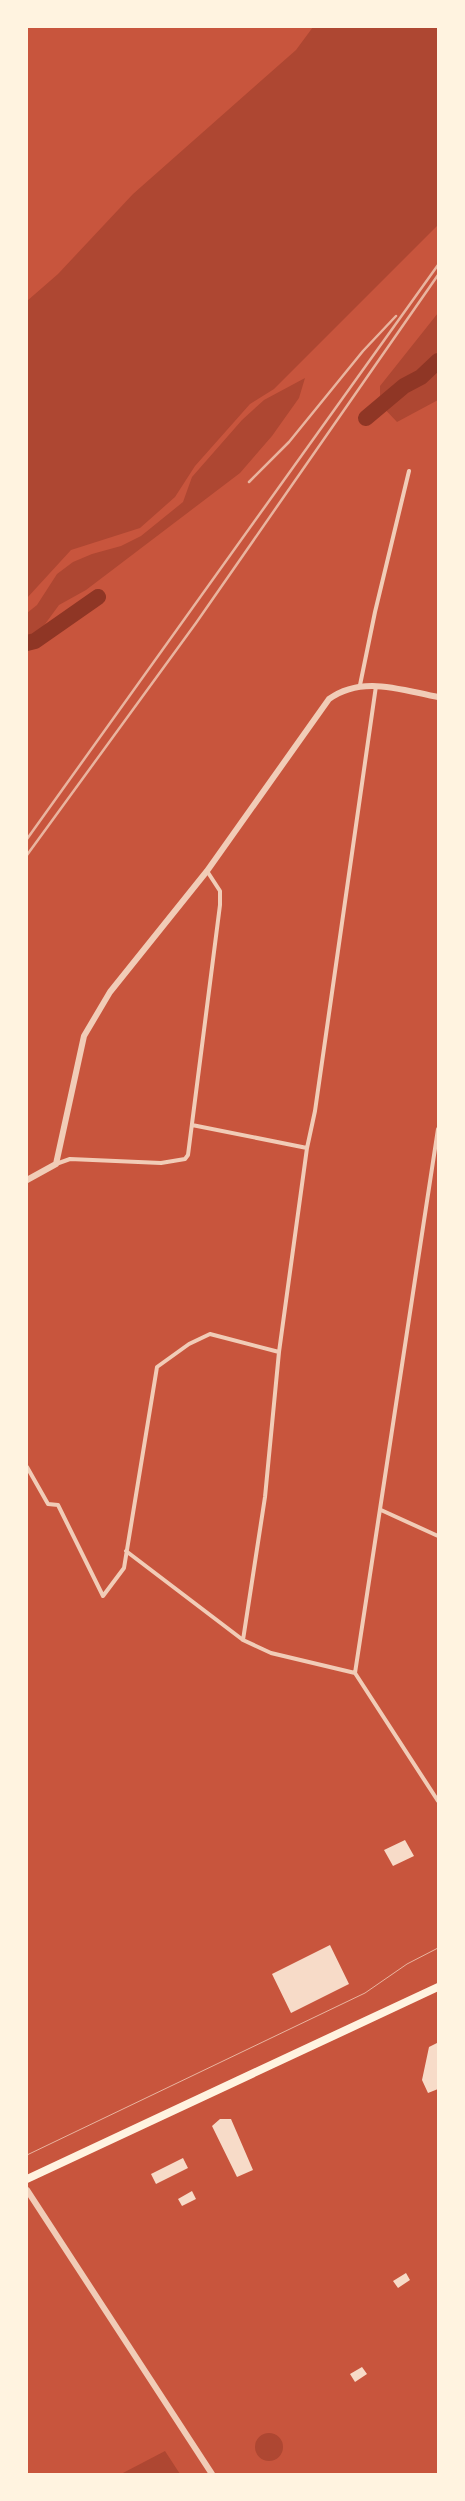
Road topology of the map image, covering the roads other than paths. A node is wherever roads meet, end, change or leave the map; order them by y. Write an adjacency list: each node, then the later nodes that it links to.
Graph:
1 (410, 471): 2 (street)
2 (360, 685): 3 (street); 5 (street)
3 (376, 686): 4 (street); 8 (street)
4 (438, 697)
5 (207, 871): 6 (street); 9 (street)
6 (192, 1126): 8 (street); 9 (street)
7 (438, 1129): 13 (street)
8 (307, 1148): 11 (street)
9 (56, 1164): 10 (street)
10 (27, 1180)
11 (279, 1352): 15 (street); 16 (street)
12 (27, 1467): 15 (street)
13 (381, 1510): 14 (street); 17 (street)
14 (438, 1536)
15 (126, 1551): 16 (street)
16 (242, 1640): 17 (street)
17 (355, 1673): 18 (street)
18 (438, 1801)
19 (435, 1988): 20 (highway)
20 (27, 2179)
21 (27, 2190): 22 (street)
22 (212, 2474)

